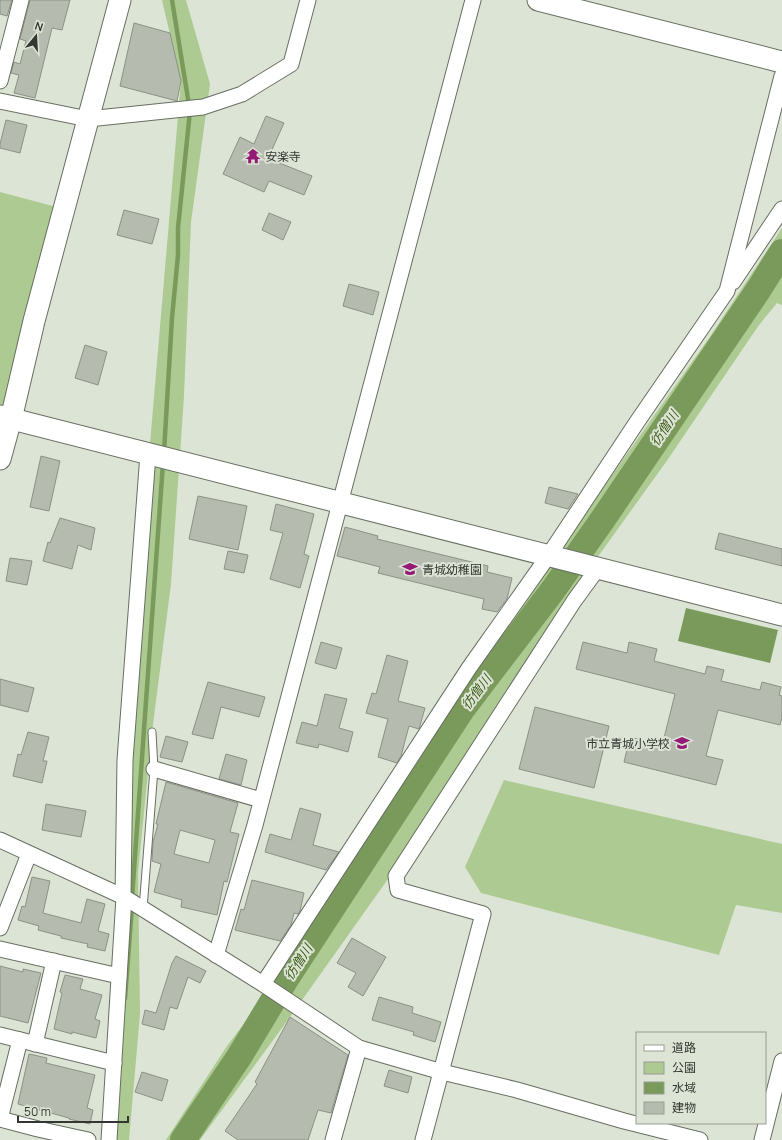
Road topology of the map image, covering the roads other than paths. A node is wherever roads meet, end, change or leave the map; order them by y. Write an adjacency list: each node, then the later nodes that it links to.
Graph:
1 (21, 0): 8 (street)
2 (120, 0): 10 (street)
3 (308, 0): 10 (street)
4 (473, 0): 16 (street)
5 (538, 0): 6 (street)
6 (782, 62)
7 (782, 76): 12 (street)
8 (0, 81)
9 (0, 101): 10 (street)
10 (88, 119): 13 (street)
11 (782, 210): 12 (street)
12 (727, 291): 17 (street)
13 (6, 418): 14 (street); 15 (street)
14 (148, 454): 16 (street); 25 (street)
15 (0, 459)
16 (341, 503): 17 (street); 22 (street)
17 (549, 556): 18 (street); 32 (street)
18 (598, 568): 19 (street); 39 (street)
19 (782, 615)
20 (152, 732): 21 (lane)
21 (154, 770): 22 (street); 26 (lane)
22 (261, 800): 29 (street)
23 (0, 840): 24 (street)
24 (29, 854): 25 (street); 27 (street)
25 (123, 897): 26 (street); 31 (street)
26 (142, 909): 29 (street)
27 (0, 928)
28 (0, 949): 30 (street)
29 (216, 956): 32 (street)
30 (54, 961): 31 (street); 35 (street)
31 (119, 976): 38 (street)
32 (263, 984): 36 (street)
33 (0, 1035): 34 (street)
34 (20, 1040): 35 (street); 40 (street)
35 (35, 1044): 38 (street)
36 (359, 1048): 39 (street); 44 (street)
37 (782, 1061): 47 (street)
38 (114, 1063): 43 (street)
39 (442, 1072): 45 (street); 46 (street)
40 (0, 1119): 41 (street)
41 (36, 1135): 42 (street)
42 (88, 1140)
43 (109, 1140)
44 (333, 1140)
45 (423, 1140)
46 (700, 1140)
47 (762, 1140)

